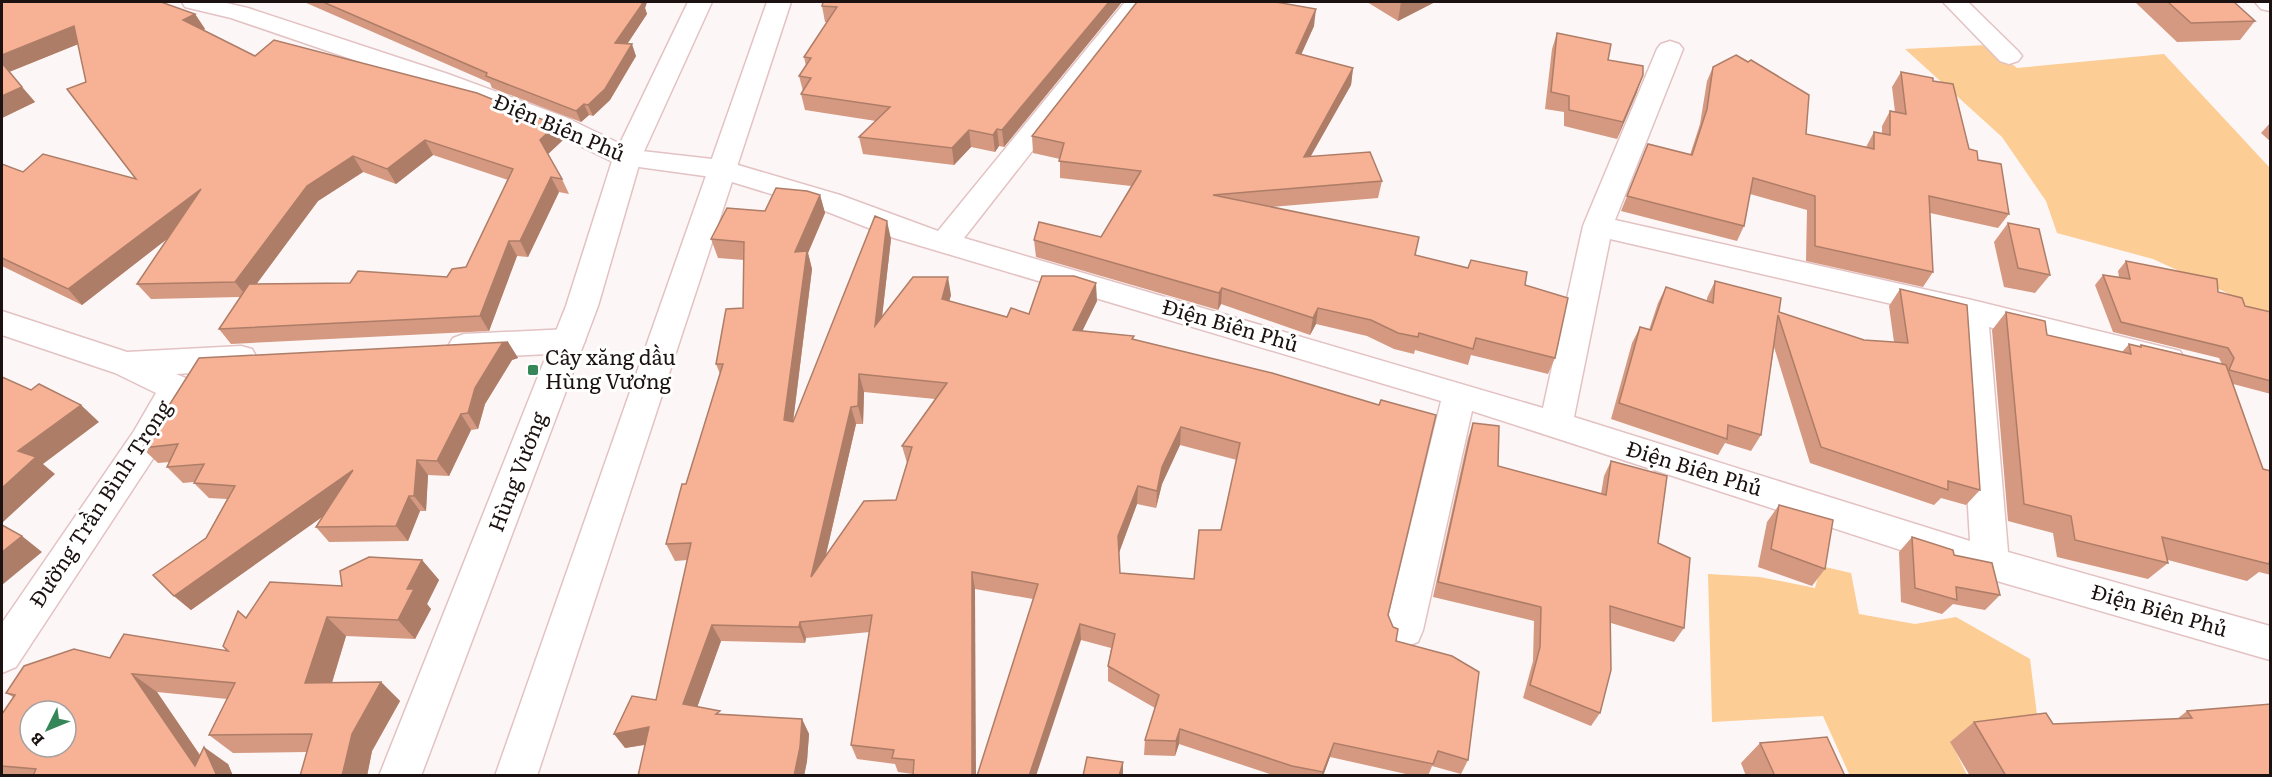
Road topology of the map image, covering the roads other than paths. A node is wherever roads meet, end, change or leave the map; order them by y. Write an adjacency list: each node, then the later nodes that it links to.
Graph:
1 (194, 2): 8 (street, Điện Biên Phủ)
2 (700, 2): 8 (street, Hùng Vương)
3 (778, 2): 9 (street)
4 (1137, 2): 11 (street)
5 (1955, 2): 7 (street)
6 (1670, 49): 10 (street)
7 (2009, 56)
8 (627, 158): 9 (street, Điện Biên Phủ); 14 (street, Hùng Vương)
9 (721, 169): 11 (street, Điện Biên Phủ); 26 (street)
10 (1598, 226): 12 (street); 20 (street)
11 (944, 243): 19 (street, Điện Biên Phủ)
12 (1972, 311): 18 (street); 21 (street)
13 (2, 323): 17 (street, Đường Trần Bình Trọng)
14 (568, 341): 15 (street); 25 (street, Hùng Vương)
15 (437, 348)
16 (270, 356): 17 (street)
17 (126, 364): 24 (street, Đường Trần Bình Trọng)
18 (2195, 367)
19 (1460, 394): 20 (street, Điện Biên Phủ); 22 (street)
20 (1556, 425): 21 (street, Điện Biên Phủ)
21 (1990, 562): 23 (street, Điện Biên Phủ)
22 (1404, 630)
23 (2271, 643)
24 (2, 656)
25 (400, 776)
26 (516, 776)

